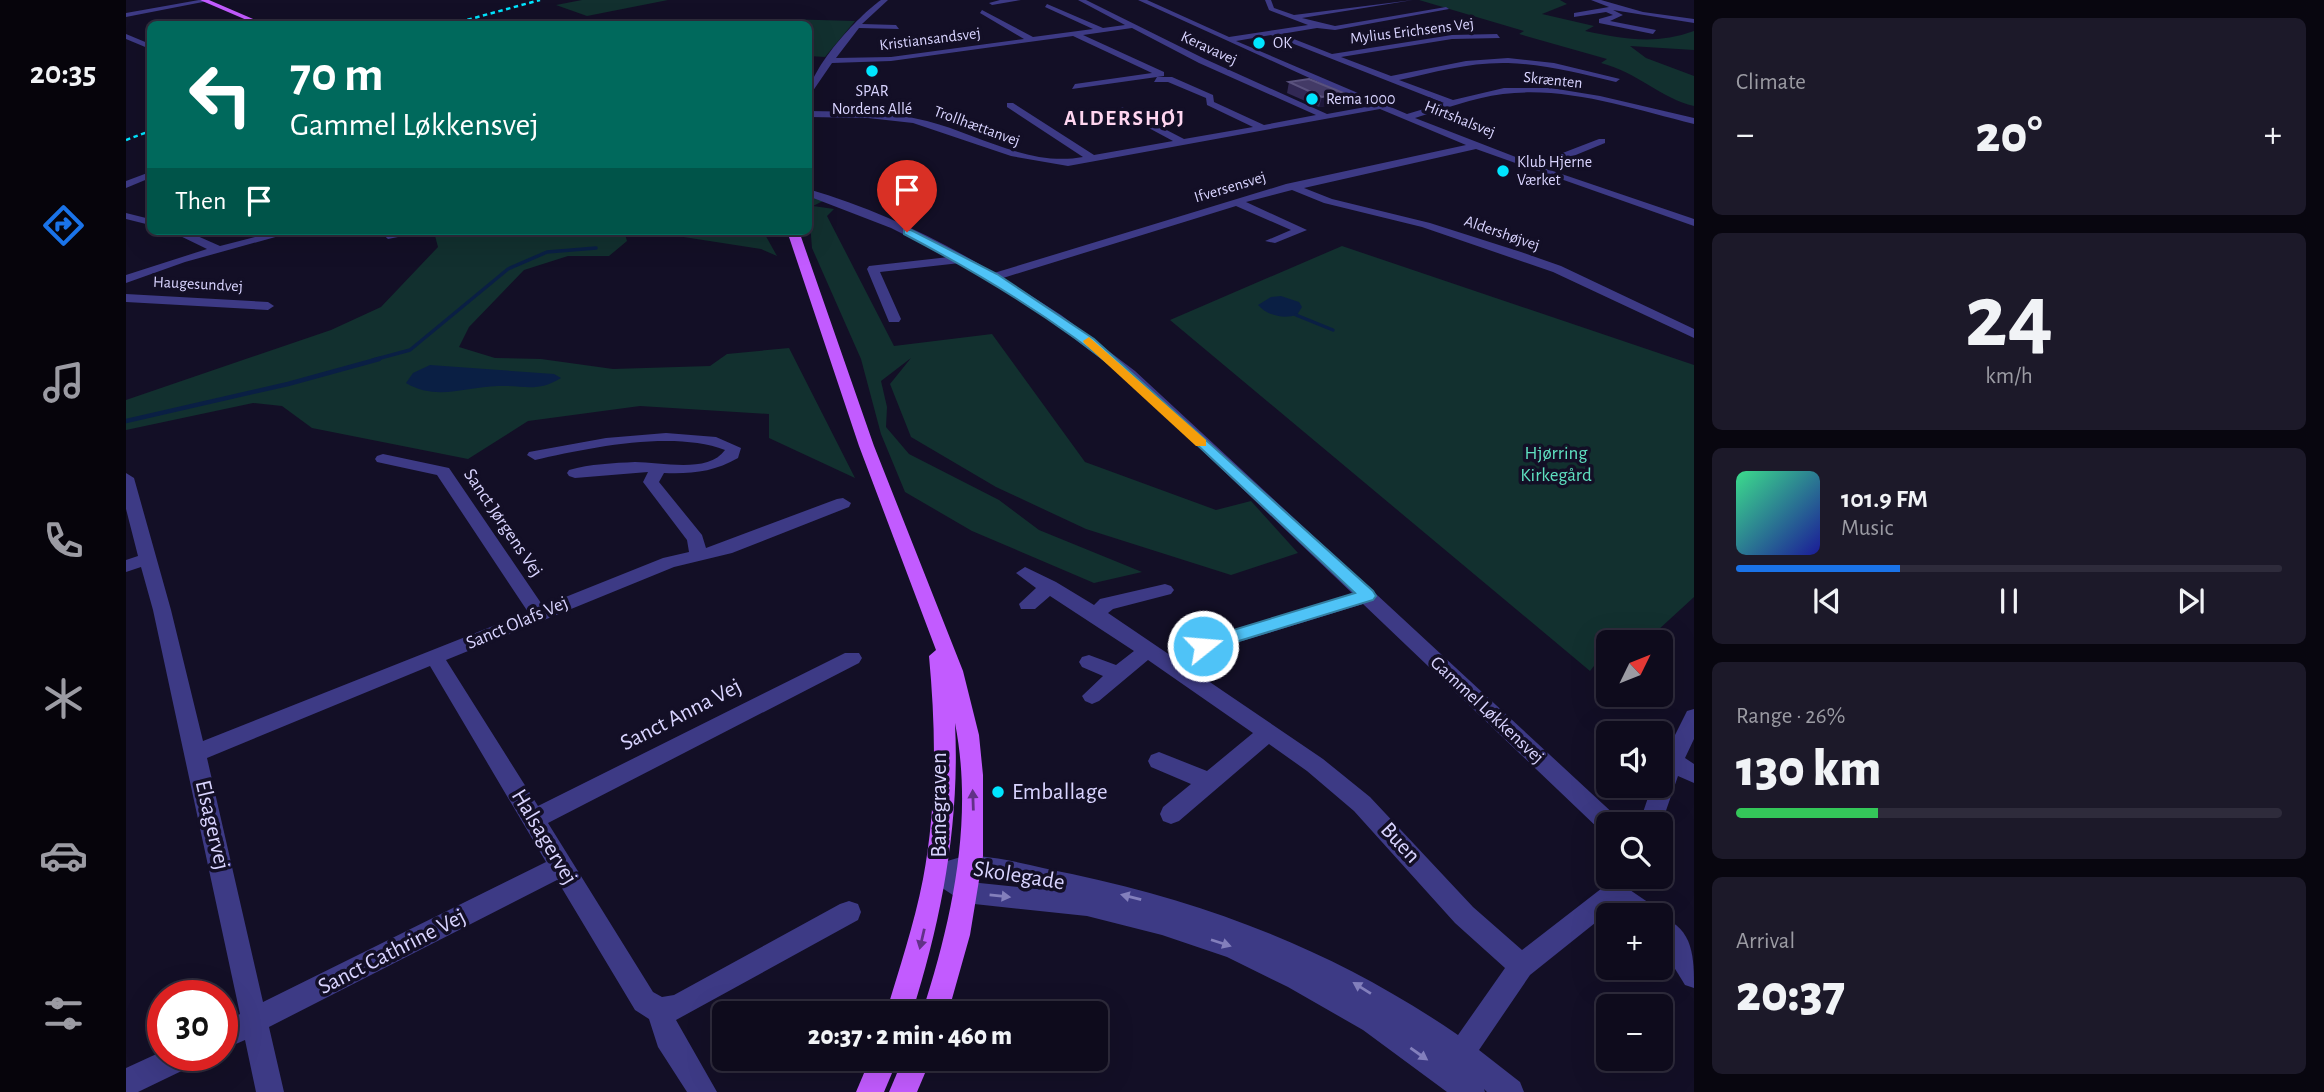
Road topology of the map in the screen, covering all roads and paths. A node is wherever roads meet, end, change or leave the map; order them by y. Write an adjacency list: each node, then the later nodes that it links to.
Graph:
1 (884, 0): 24 (street)
2 (1011, 0): 3 (street); 10 (street)
3 (1018, 0)
4 (1081, 0): 25 (street, Keravavej)
5 (1141, 0): 37 (street, Hirtshalsvej)
6 (1268, 0): 20 (street)
7 (1410, 0): 20 (street)
8 (1594, 0): 11 (street)
9 (204, 1): 17 (street); 21 (main road)
10 (992, 3)
11 (1619, 5): 14 (street); 18 (street)
12 (1047, 6): 23 (street, Kristiansandsvej)
13 (1446, 9): 26 (street)
14 (1607, 10): 19 (street); 31 (street)
15 (982, 12): 36 (street, Kristiansandsvej)
16 (1694, 14): 18 (street)
17 (126, 15)
18 (1648, 15): 22 (street)
19 (1577, 16)
20 (1293, 17): 26 (street)
21 (254, 21)
22 (1694, 21)
23 (1090, 25): 29 (street, Kristiansandsvej); 30 (street, Kristiansandsvej)
24 (859, 26): 27 (street); 42 (street)
25 (1134, 26): 29 (street, Kristiansandsvej); 56 (street, Keravavej)
26 (1317, 26): 32 (street)
27 (896, 27)
28 (1664, 27): 31 (street)
29 (1102, 30): 30 (street, Kristiansandsvej)
30 (1071, 31): 36 (street, Kristiansandsvej); 48 (street)
31 (1653, 32): 35 (street)
32 (1272, 33): 37 (street); 39 (street)
33 (126, 36): 40 (street)
34 (1497, 36): 41 (street, Mylius Erichsens Vej)
35 (1643, 36)
36 (1032, 40): 42 (street, Kristiansandsvej)
37 (1227, 40): 52 (street, Hirtshalsvej)
38 (1328, 40): 39 (street)
39 (1301, 44): 41 (street)
40 (147, 46)
41 (1332, 56): 45 (street)
42 (830, 61): 44 (street)
43 (812, 73): 44 (street)
44 (821, 74): 49 (street)
45 (1390, 79): 46 (street); 50 (street)
46 (1616, 79)
47 (1157, 80): 58 (street)
48 (1075, 87)
49 (812, 89)
50 (1454, 104): 55 (street, Skrænten); 57 (street, Skrænten)
51 (1010, 105): 62 (street, Trollhættanvej)
52 (1385, 106): 55 (street, Hirtshalsvej); 56 (street, Trollhættanvej)
53 (1122, 110): 60 (street)
54 (812, 114): 62 (street, Trollhættanvej)
55 (1410, 116): 61 (street, Hirtshalsvej)
56 (1327, 117): 58 (street, Trollhættanvej)
57 (1694, 121)
58 (1263, 128): 60 (street, Trollhættanvej)
59 (1602, 141): 63 (street)
60 (1184, 143): 62 (street, Trollhættanvej)
61 (1480, 145): 63 (street, Hirtshalsvej); 66 (street, Ifversensvej)
62 (1094, 160)
63 (1536, 167): 71 (street, Hirtshalsvej)
64 (147, 176): 65 (street)
65 (126, 185)
66 (1290, 186): 68 (street, Ifversensvej); 87 (street, Aldershøjvej)
67 (812, 194): 80 (street, Gammel Løkkensvej)
68 (1236, 202): 78 (street); 82 (street, Ifversensvej)
69 (1694, 213): 71 (street)
70 (126, 216): 72 (street)
71 (1681, 219): 73 (street, Hirtshalsvej)
72 (147, 221)
73 (1694, 223)
74 (185, 235): 79 (street)
75 (275, 235): 79 (street)
76 (785, 235): 81 (main road, Banegraven)
77 (794, 235): 81 (main road, Banegraven)
78 (1271, 240)
79 (218, 249): 83 (street)
80 (963, 259): 82 (street, Gammel Løkkensvej); 86 (street)
81 (802, 264): 102 (main road, Banegraven)
82 (993, 277): 101 (street, Gammel Løkkensvej)
83 (126, 279)
84 (126, 298): 85 (street, Haugesundvej)
85 (268, 306)
86 (894, 319)
87 (1691, 330)
88 (535, 455): 90 (street)
89 (383, 459): 104 (street, Sanct Jørgens Vej)
90 (659, 467): 91 (street); 95 (street)
91 (575, 473)
92 (126, 478): 94 (street, Elsagervej)
93 (843, 503): 95 (street, Sanct Olafs Vej)
94 (134, 537): 96 (street, Elsagervej)
95 (698, 554): 104 (street, Sanct Olafs Vej)
96 (148, 559): 97 (street); 115 (street, Elsagervej)
97 (126, 566)
98 (1024, 573): 99 (street, Buen)
99 (1050, 586): 103 (street); 105 (street, Buen)
100 (1165, 590): 105 (street)
101 (1367, 596): 106 (street); 121 (street, Gammel Løkkensvej)
102 (924, 598): 125 (main road, Banegraven, one-way to 102); 126 (main road, Banegraven)
103 (1028, 604)
104 (538, 613): 108 (street, Sanct Olafs Vej)
105 (1095, 614): 107 (street, Buen)
106 (1203, 646)
107 (1148, 650): 111 (street); 114 (street, Buen)
108 (435, 658): 115 (street, Sanct Olafs Vej); 123 (street, Halsagervej)
109 (852, 658): 123 (street, Sanct Anna Vej)
110 (1089, 662): 111 (street)
111 (1119, 674): 112 (street)
112 (1092, 696)
113 (1694, 717): 116 (street)
114 (1268, 733): 120 (street); 133 (street, Buen)
115 (196, 753): 138 (street, Elsagervej)
116 (1673, 760)
117 (1159, 761): 120 (street)
118 (1673, 763): 119 (street)
119 (1694, 774)
120 (1211, 783): 122 (street)
121 (1596, 812)
122 (1171, 814)
123 (534, 819): 124 (street, Halsagervej)
124 (561, 866): 137 (street, Halsagervej); 138 (street, Sanct Cathrine Vej)
125 (970, 866): 126 (street, Skolegade); 129 (main road, Banegraven); 140 (street, Skolegade, one-way to 125)
126 (937, 873): 129 (street, Skolegade); 135 (main road, Banegraven, one-way to 135)
127 (1615, 889): 133 (street)
128 (1623, 889): 130 (street)
129 (965, 892): 136 (main road, Banegraven); 140 (street, Skolegade, one-way to 140)
130 (1636, 903)
131 (849, 912): 137 (street)
132 (1673, 942): 134 (street)
133 (1521, 967): 140 (street)
134 (1694, 976)
135 (904, 1001)
136 (939, 1001)
137 (659, 1011): 146 (street, Halsagervej)
138 (256, 1021): 139 (street, Sanct Cathrine Vej); 145 (street, Elsagervej)
139 (238, 1029)
140 (1455, 1063): 149 (street, Skolegade); 150 (street, Skolegade)
141 (151, 1071): 144 (street)
142 (879, 1071): 147 (main road)
143 (912, 1071): 148 (main road)
144 (126, 1083)
145 (270, 1092)
146 (703, 1092)
147 (870, 1092)
148 (903, 1092)
149 (1471, 1092)
150 (1510, 1092)

